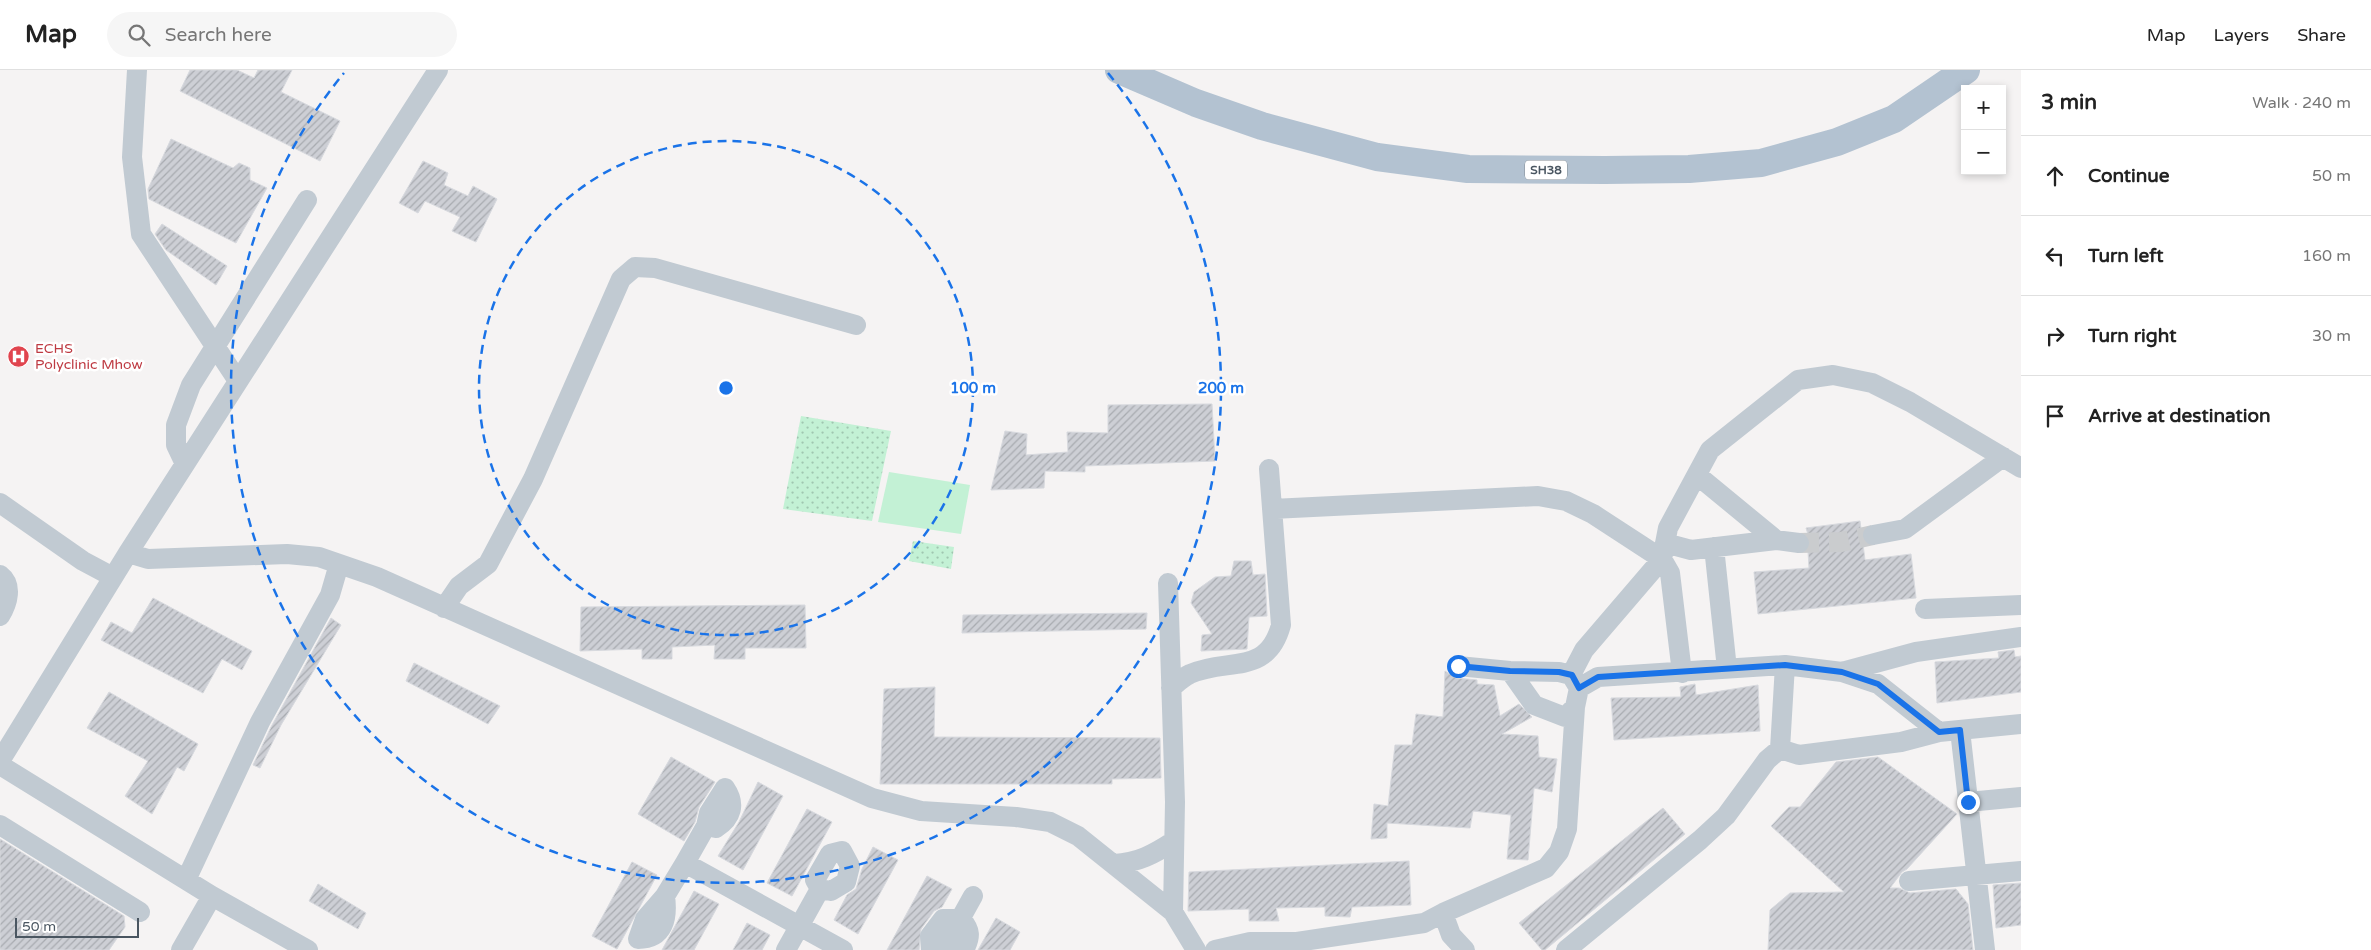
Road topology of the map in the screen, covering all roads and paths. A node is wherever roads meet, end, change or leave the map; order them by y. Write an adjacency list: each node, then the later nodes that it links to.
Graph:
1 (137, 70): 7 (street)
2 (438, 70): 8 (street)
3 (1119, 70): 4 (main road, SH38)
4 (1966, 70)
5 (307, 200): 7 (street)
6 (856, 325): 27 (street)
7 (216, 346): 8 (street); 10 (street)
8 (238, 382): 10 (street)
9 (2003, 457): 11 (street); 13 (street); 16 (street)
10 (185, 464): 21 (street)
11 (2021, 468)
12 (1270, 469): 15 (street)
13 (1696, 475): 17 (street); 20 (street)
14 (0, 503): 24 (street)
15 (1272, 509): 20 (street); 37 (street)
16 (1873, 535)
17 (1776, 540): 18 (street); 19 (street)
18 (1799, 543)
19 (1714, 547): 20 (street); 33 (street)
20 (1664, 551): 36 (street); 38 (street)
21 (128, 553): 22 (street); 24 (street)
22 (339, 564): 27 (street); 54 (street)
23 (0, 575): 29 (street)
24 (113, 577): 43 (street)
25 (1168, 583): 37 (street)
26 (2021, 604): 28 (street)
27 (444, 608): 51 (street)
28 (1924, 609)
29 (0, 616)
30 (2021, 637): 35 (street)
31 (1785, 665): 33 (street); 35 (street); 42 (street)
32 (1458, 666): 34 (street)
33 (1727, 669): 36 (street)
34 (1510, 671): 38 (street); 38 (street)
35 (1842, 672): 41 (street)
36 (1682, 673): 38 (street)
37 (1171, 688): 49 (street)
38 (1575, 690): 61 (street)
39 (2021, 724): 40 (street)
40 (1960, 730): 41 (street); 46 (street)
41 (1939, 732): 42 (street)
42 (1780, 749): 76 (street)
43 (0, 761)
44 (0, 765): 54 (street)
45 (2021, 797): 46 (street)
46 (1968, 802): 53 (street)
47 (0, 825): 59 (street)
48 (706, 826): 50 (street)
49 (1174, 841): 51 (street); 60 (street)
50 (685, 863): 63 (street); 64 (street)
51 (1114, 864): 60 (street)
52 (2021, 871): 53 (street)
53 (1976, 874): 55 (street); 77 (street)
54 (186, 880): 57 (street)
55 (1909, 881)
56 (820, 888): 63 (street)
57 (212, 896): 67 (street); 68 (street)
58 (973, 896): 62 (street)
59 (140, 912)
60 (1173, 912): 65 (street)
61 (1443, 913): 66 (street); 75 (street)
62 (960, 919): 71 (street); 72 (street); 73 (street)
63 (799, 926): 69 (street); 70 (street)
64 (646, 944)
65 (1186, 945)
66 (1251, 946): 74 (street)
67 (181, 950)
68 (308, 950)
69 (786, 950)
70 (843, 950)
71 (931, 950)
72 (943, 950)
73 (964, 950)
74 (1215, 950)
75 (1465, 950)
76 (1566, 950)
77 (1985, 950)

